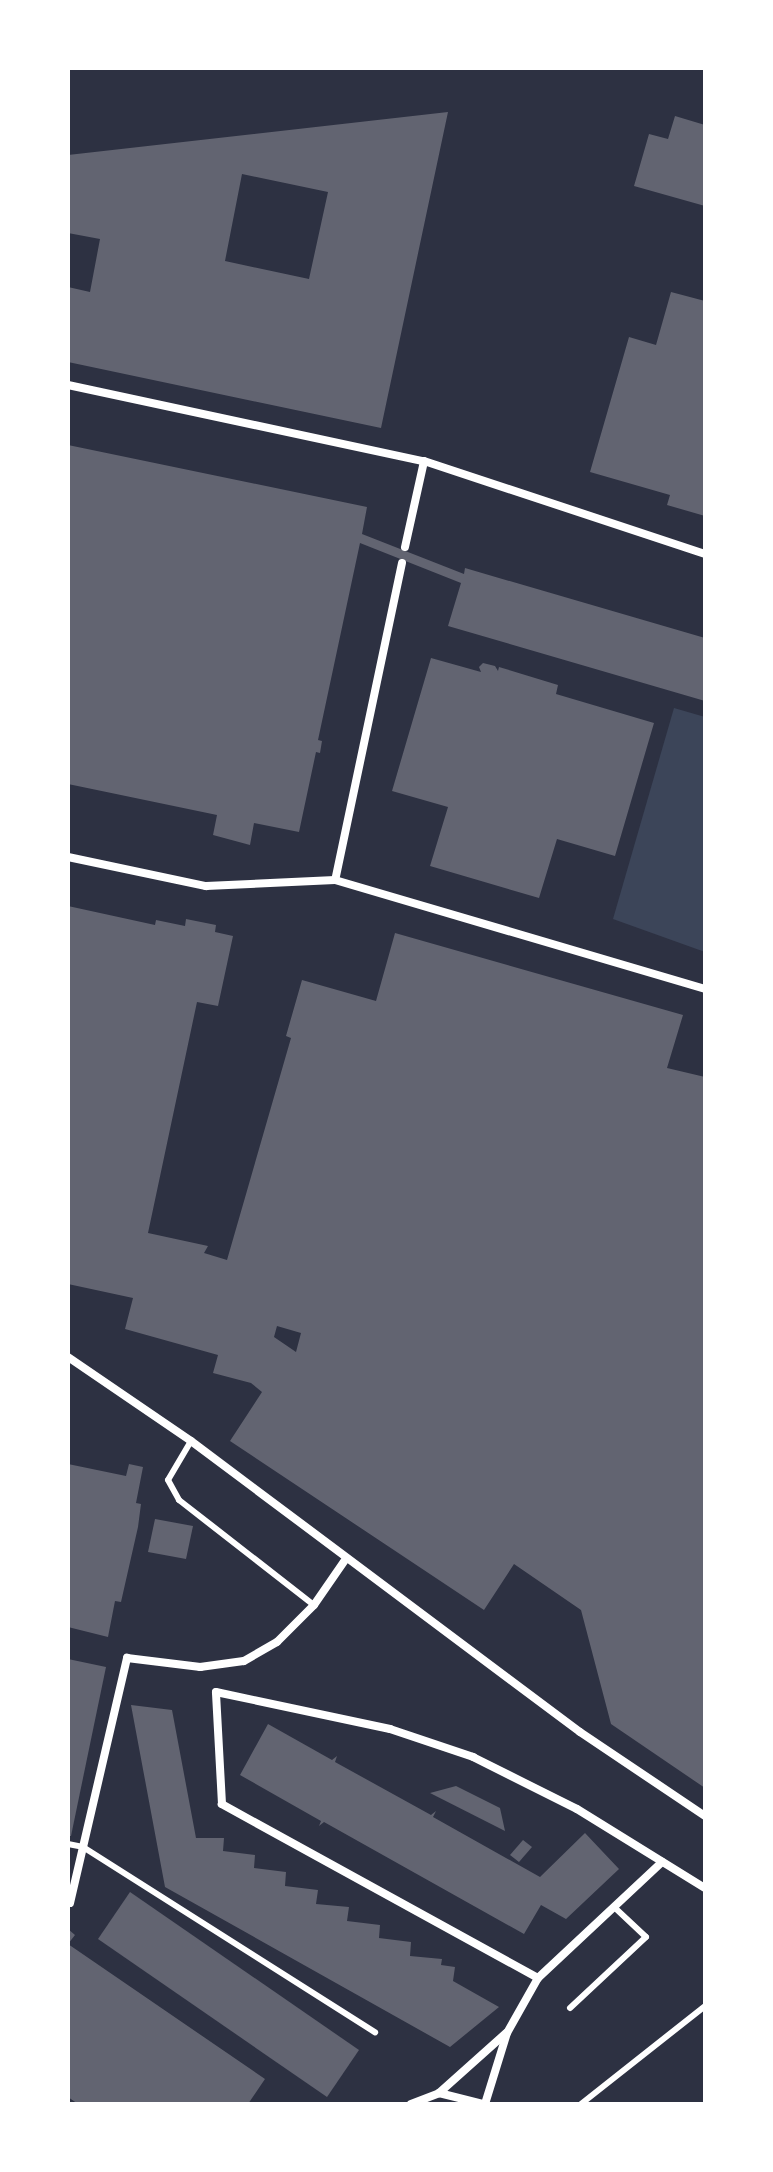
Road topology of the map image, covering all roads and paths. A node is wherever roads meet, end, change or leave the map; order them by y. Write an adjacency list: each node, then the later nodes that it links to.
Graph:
1 (68, 385): 2 (street)
2 (424, 461): 3 (street); 4 (street)
3 (405, 547)
4 (705, 554)
5 (402, 563): 7 (street)
6 (68, 857): 7 (street)
7 (335, 880): 8 (street)
8 (705, 989)
9 (68, 1357): 10 (street)
10 (191, 1441): 11 (street); 12 (lane)
11 (345, 1560): 12 (street); 13 (street)
12 (314, 1605): 15 (street)
13 (705, 1816)
14 (68, 1844): 15 (lane)
15 (83, 1847): 18 (street); 23 (lane)
16 (662, 1862): 17 (street); 19 (street); 20 (street)
17 (705, 1888)
18 (70, 1903)
19 (614, 1907): 20 (street); 22 (lane)
20 (538, 1978): 24 (street)
21 (705, 2006): 28 (lane)
22 (570, 2008)
23 (375, 2032)
24 (507, 2033): 25 (street); 27 (street)
25 (439, 2093): 26 (street); 27 (street)
26 (411, 2104)
27 (484, 2104)
28 (581, 2104)

